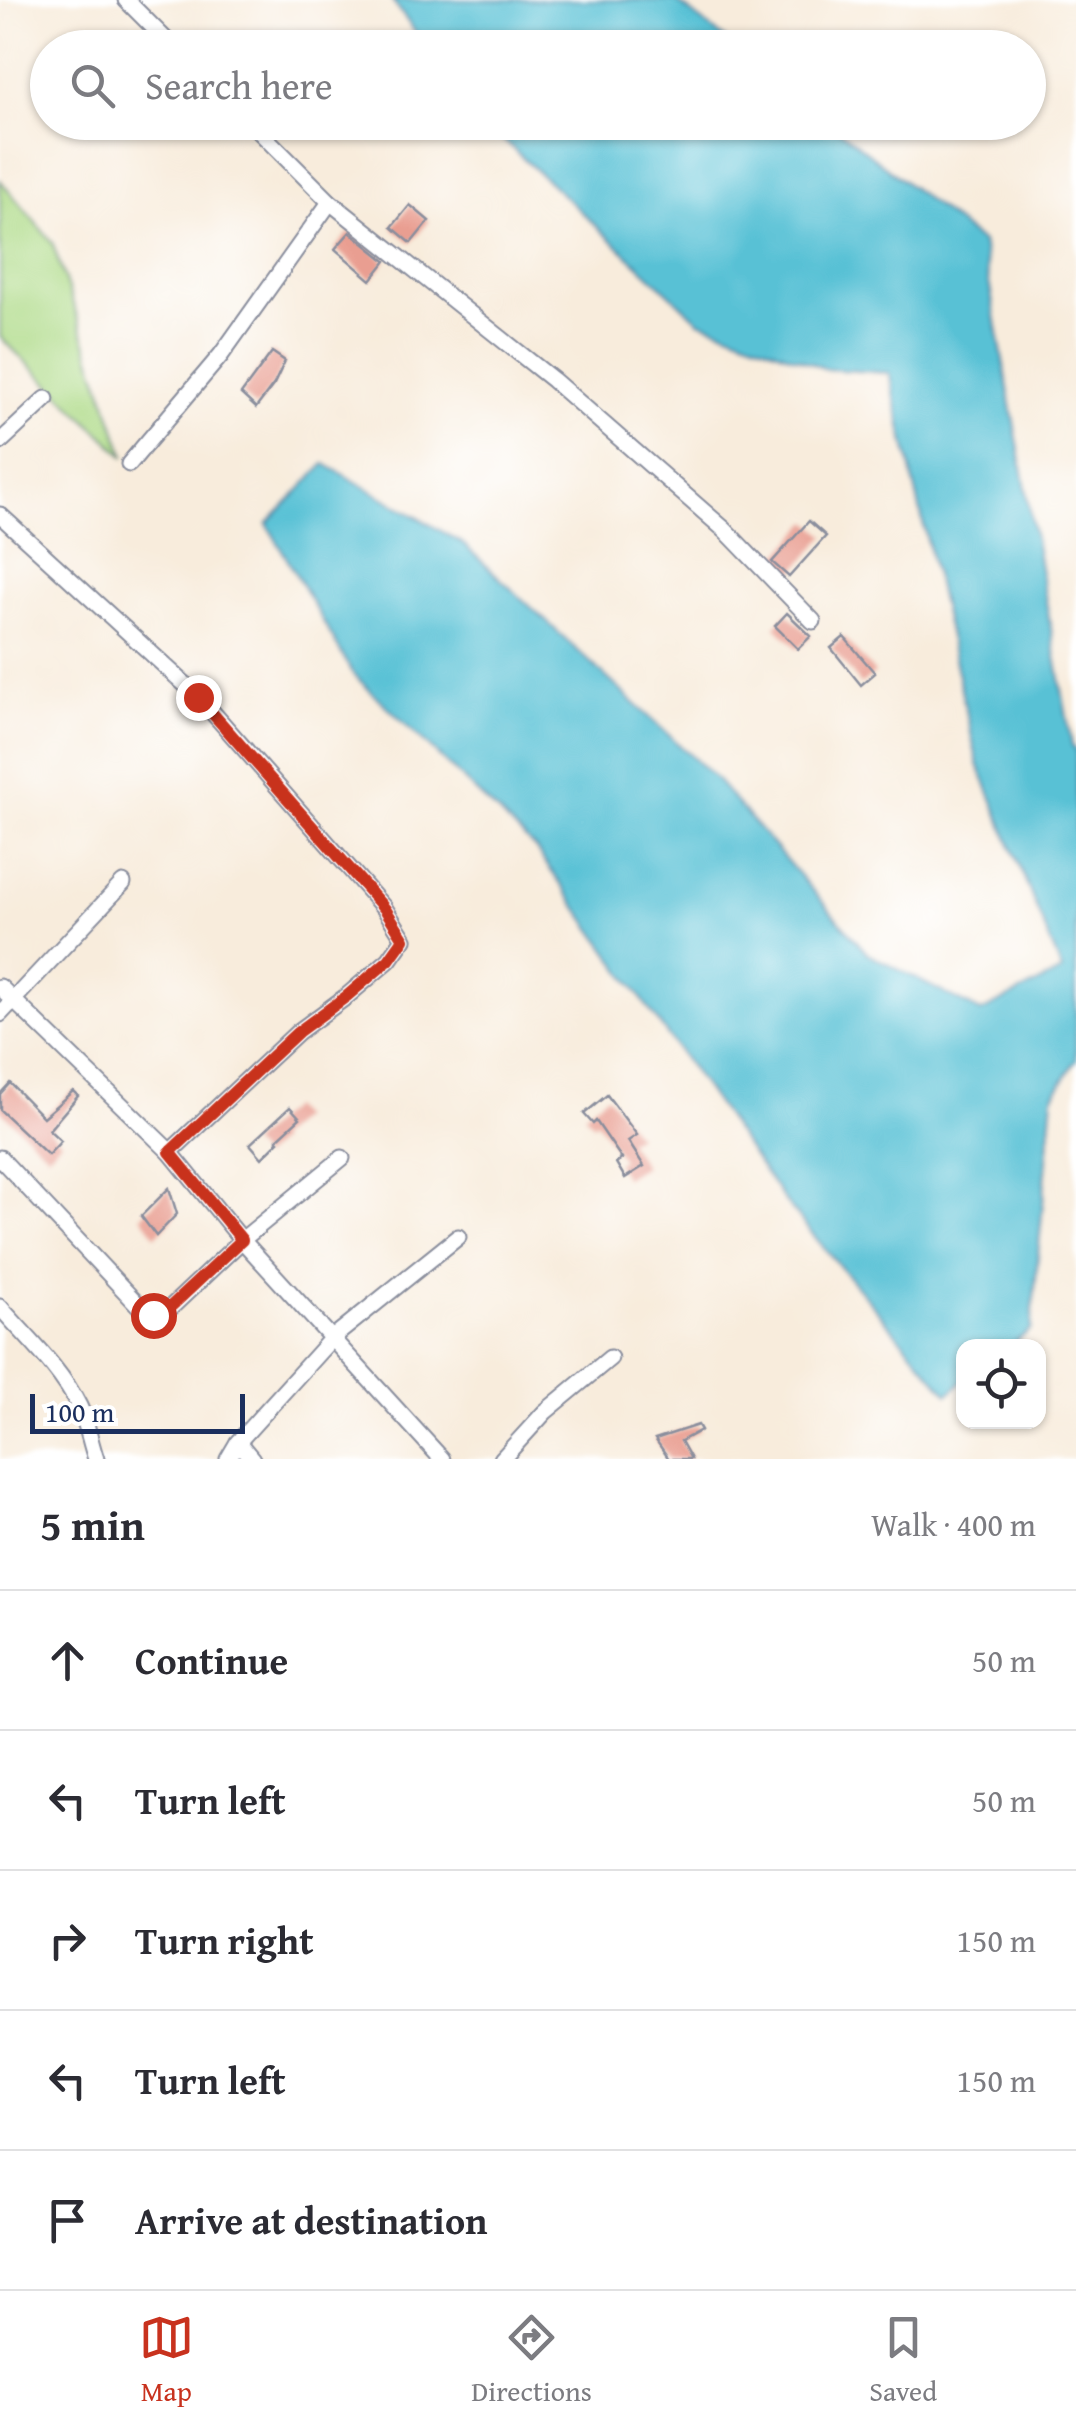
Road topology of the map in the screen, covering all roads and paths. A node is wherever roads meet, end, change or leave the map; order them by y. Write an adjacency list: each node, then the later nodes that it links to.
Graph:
1 (126, 0): 2 (street)
2 (156, 30)
3 (268, 140): 4 (street)
4 (330, 202): 7 (street); 9 (street)
5 (46, 400): 6 (street)
6 (0, 442)
7 (130, 464)
8 (0, 515): 14 (street)
9 (813, 621)
10 (123, 883): 12 (street)
11 (0, 987): 12 (street)
12 (13, 1000): 13 (street); 14 (street)
13 (0, 1014)
14 (170, 1152): 18 (street)
15 (0, 1158): 18 (street)
16 (342, 1158): 18 (street)
17 (458, 1238): 20 (street)
18 (242, 1240): 20 (street)
19 (0, 1307): 23 (street)
20 (332, 1339): 22 (street); 26 (street)
21 (610, 1358): 27 (street)
22 (238, 1442): 24 (street); 25 (street)
23 (96, 1459)
24 (228, 1459)
25 (252, 1459)
26 (442, 1459)
27 (502, 1459)

